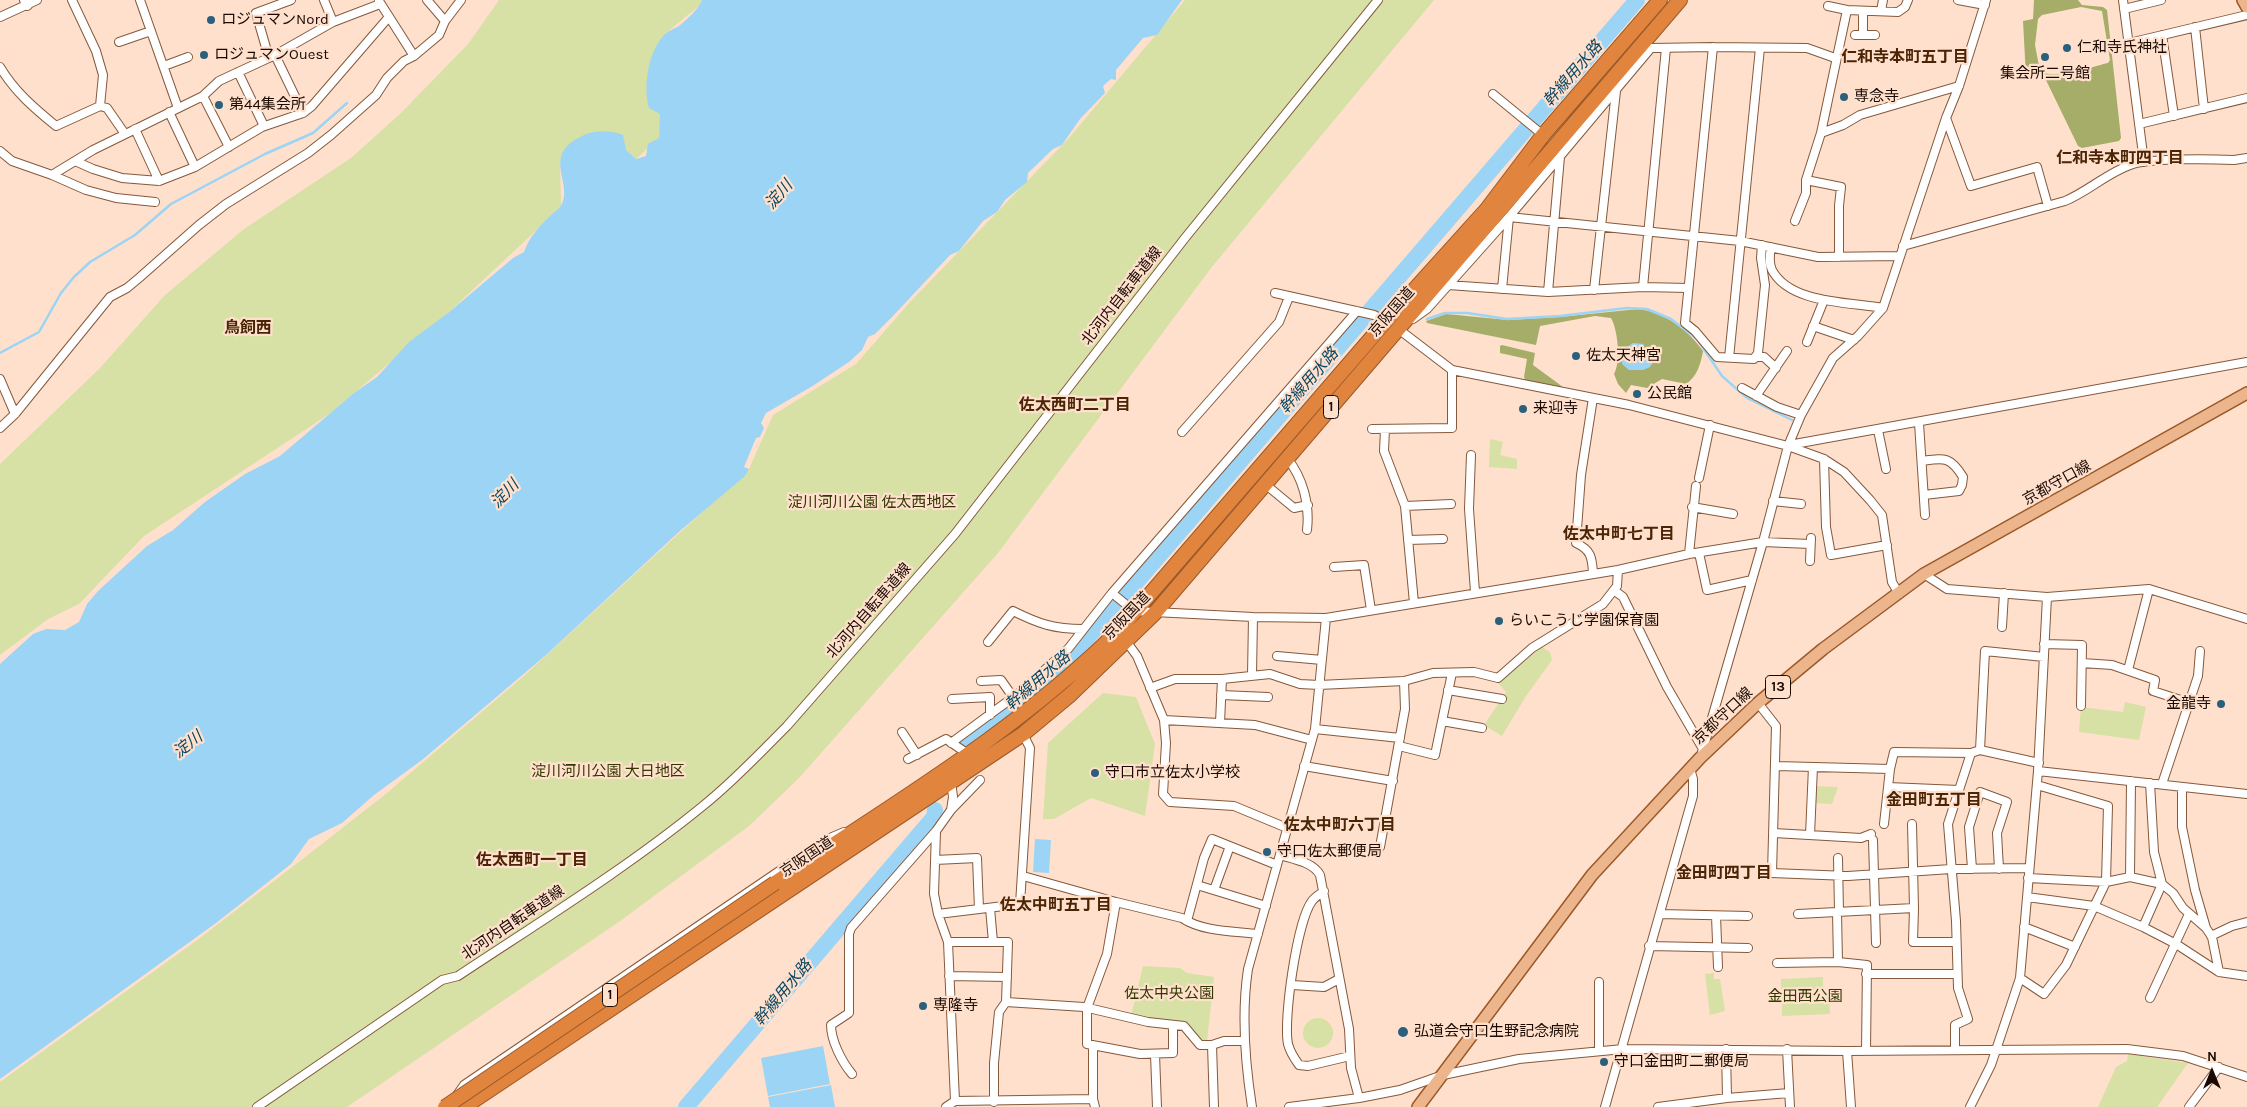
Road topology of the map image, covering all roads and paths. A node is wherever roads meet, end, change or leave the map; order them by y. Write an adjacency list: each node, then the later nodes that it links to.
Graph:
1 (72, 0): 52 (street)
2 (140, 0): 31 (street)
3 (291, 0): 42 (street)
4 (324, 0): 29 (street)
5 (427, 0): 28 (street)
6 (461, 0): 28 (street)
7 (1378, 0): 330 (street, 北河内自転車道線)
8 (1660, 0): 62 (highway, 京阪国道 / 1)
9 (1680, 0): 36 (highway, 京阪国道 / 1)
10 (1883, 0): 23 (street)
11 (1908, 0): 23 (street)
12 (1958, 0): 18 (street)
13 (2123, 0): 21 (street)
14 (2161, 0): 21 (street)
15 (2243, 0): 20 (main road)
16 (30, 2): 26 (street)
17 (380, 2): 27 (street); 29 (street)
18 (1985, 3): 47 (street)
19 (1828, 6): 22 (street)
20 (2247, 7)
21 (2124, 9): 35 (street)
22 (1847, 10): 24 (street); 43 (street)
23 (1881, 11): 24 (street)
24 (1863, 12): 32 (street)
25 (2247, 15): 30 (street)
26 (0, 17)
27 (388, 18): 40 (street); 56 (street)
28 (445, 21): 40 (street)
29 (333, 22): 42 (street)
30 (2195, 27): 33 (street); 54 (street)
31 (151, 31): 34 (street); 44 (street)
32 (1875, 35)
33 (2162, 35): 35 (street); 57 (street)
34 (119, 42)
35 (2129, 43): 59 (street)
36 (1646, 46): 38 (street); 48 (street); 102 (highway, 京阪国道 / 1)
37 (1713, 47): 38 (street); 39 (street); 82 (street)
38 (1666, 48): 81 (street)
39 (1760, 48): 43 (street); 83 (street)
40 (414, 56): 116 (street)
41 (188, 57): 44 (street)
42 (272, 57): 46 (street); 56 (street)
43 (1836, 58): 63 (street)
44 (164, 66): 53 (street)
45 (0, 68): 52 (street)
46 (238, 72): 50 (street); 60 (street)
47 (1959, 86): 58 (street); 63 (street)
48 (1616, 91): 67 (street); 80 (street)
49 (1494, 94): 62 (street)
50 (203, 96): 53 (street); 65 (street)
51 (2247, 98): 54 (street)
52 (100, 106): 64 (street)
53 (178, 108): 55 (street)
54 (2204, 109): 57 (street)
55 (169, 112): 61 (street); 71 (street)
56 (303, 112): 60 (street)
57 (2174, 116): 59 (street)
58 (1946, 118): 76 (street); 85 (street)
59 (2139, 124): 70 (street)
60 (264, 126): 65 (street)
61 (135, 129): 64 (street); 74 (street)
62 (1539, 132): 100 (highway, 京阪国道 / 1)
63 (1821, 133): 73 (street)
64 (125, 134): 69 (street)
65 (229, 147): 71 (street)
66 (0, 151): 72 (street)
67 (1560, 157): 77 (street); 79 (street)
68 (2247, 158): 70 (street)
69 (75, 161): 72 (street); 74 (street)
70 (2144, 162): 76 (street)
71 (195, 167): 74 (street)
72 (52, 174): 75 (street)
73 (1806, 180): 78 (street); 88 (street)
74 (159, 181)
75 (155, 202)
76 (2048, 206): 85 (street)
77 (1509, 217): 79 (street); 89 (street); 92 (street)
78 (1795, 220)
79 (1554, 222): 80 (street); 94 (street)
80 (1601, 227): 81 (street); 93 (street)
81 (1648, 232): 82 (street); 90 (street)
82 (1693, 236): 83 (street); 91 (street)
83 (1740, 241): 84 (street); 107 (street)
84 (1762, 245): 86 (street); 106 (street)
85 (1903, 246): 87 (street)
86 (1771, 247): 88 (street); 97 (street)
87 (1900, 256): 88 (street); 98 (street)
88 (1839, 257)
89 (1448, 286): 92 (street); 102 (street)
90 (1643, 287): 91 (street); 93 (street)
91 (1688, 288): 107 (street)
92 (1502, 289): 94 (street)
93 (1594, 290): 94 (street)
94 (1548, 292)
95 (1275, 294): 96 (street)
96 (1289, 297): 99 (street); 124 (street)
97 (1824, 300): 98 (street); 101 (street)
98 (1883, 308): 103 (street)
99 (1358, 311): 100 (street); 159 (street)
100 (1380, 318): 102 (street); 162 (highway, 京阪国道 / 1)
101 (1813, 326): 103 (street); 104 (street)
102 (1399, 329): 110 (street); 127 (highway, 京阪国道 / 1)
103 (1854, 340): 117 (street)
104 (1807, 342)
105 (1787, 351): 109 (street)
106 (1756, 356): 107 (street); 109 (street)
107 (1728, 358)
108 (2247, 362): 118 (street)
109 (1776, 368): 114 (street)
110 (1452, 370): 115 (street); 122 (street)
111 (0, 379): 116 (street)
112 (1742, 388): 114 (street)
113 (2247, 393): 152 (main road, 京都守口線 / 13)
114 (1756, 396): 117 (street)
115 (1594, 398): 119 (street); 151 (street)
116 (15, 414): 120 (street)
117 (1801, 414): 125 (street)
118 (1919, 423): 123 (street); 129 (street)
119 (1710, 425): 125 (street); 138 (street)
120 (0, 428)
121 (1372, 429): 122 (street)
122 (1384, 429): 137 (street)
123 (1878, 430): 125 (street); 130 (street)
124 (1182, 432)
125 (1788, 446): 128 (street); 133 (street)
126 (1471, 456): 156 (street)
127 (1287, 458): 131 (highway, 京阪国道 / 1); 136 (street)
128 (1824, 459): 145 (street); 145 (street)
129 (1922, 460): 132 (street); 132 (street)
130 (1886, 469)
131 (1265, 484): 136 (street); 164 (highway, 京阪国道 / 1)
132 (1924, 495): 140 (street)
133 (1773, 501): 135 (street); 144 (street)
134 (1451, 504): 137 (street)
135 (1801, 504)
136 (1308, 505): 141 (street)
137 (1405, 506): 143 (street)
138 (1692, 507): 139 (street); 147 (street)
139 (1733, 514)
140 (1925, 515)
141 (1307, 530)
142 (1443, 539): 143 (street)
143 (1408, 540): 161 (street)
144 (1763, 542): 146 (street); 148 (street); 153 (street)
145 (1887, 545): 158 (street)
146 (1699, 553): 147 (street); 153 (street)
147 (1689, 554): 150 (street)
148 (1810, 561)
149 (1334, 567): 163 (street)
150 (1618, 570): 151 (street); 155 (street)
151 (1593, 573): 156 (street)
152 (1924, 574): 157 (street); 158 (main road, 京都守口線 / 13)
153 (1752, 580): 210 (street)
154 (2149, 589): 160 (street); 167 (street); 178 (street)
155 (1615, 591): 179 (street); 210 (street)
156 (1475, 592): 161 (street)
157 (2004, 593): 160 (street); 168 (street)
158 (1899, 594): 193 (main road, 京都守口線 / 13)
159 (1114, 595): 162 (street); 169 (street)
160 (2046, 596): 172 (street)
161 (1414, 603): 163 (street)
162 (1130, 608): 164 (street); 209 (highway, 京阪国道 / 1)
163 (1371, 610): 166 (street)
164 (1154, 614): 165 (street); 170 (highway, 京阪国道 / 1)
165 (1253, 618): 166 (street); 180 (street)
166 (1326, 618): 176 (street)
167 (2247, 619)
168 (2002, 627)
169 (1083, 629): 171 (street); 188 (street)
170 (1126, 641): 185 (street); 202 (highway, 京阪国道 / 1)
171 (988, 642)
172 (2044, 644): 175 (street); 177 (street)
173 (2200, 651): 192 (street)
174 (1277, 656): 176 (street)
175 (2044, 658): 206 (street); 215 (street)
176 (1322, 660): 184 (street)
177 (2082, 663): 178 (street); 194 (street)
178 (2128, 670): 192 (street)
179 (1452, 673): 183 (street); 186 (street)
180 (1252, 675): 181 (street); 184 (street)
181 (1222, 679): 185 (street); 187 (street)
182 (981, 681): 188 (street)
183 (1404, 681): 184 (street); 204 (street)
184 (1319, 685): 200 (street)
185 (1150, 688): 196 (street)
186 (1448, 690): 191 (street); 197 (street)
187 (1221, 695): 189 (street); 198 (street)
188 (1014, 697): 195 (street)
189 (1268, 697)
190 (952, 699): 195 (street)
191 (1502, 700)
192 (2190, 703): 223 (street)
193 (1758, 704): 210 (main road, 京都守口線 / 13); 213 (street)
194 (2081, 706)
195 (990, 715): 205 (street)
196 (1164, 720): 198 (street); 233 (street)
197 (1442, 720): 199 (street); 204 (street)
198 (1220, 723): 203 (street)
199 (1482, 728)
200 (1315, 729): 203 (street); 204 (street)
201 (902, 732): 208 (street)
202 (1022, 734): 219 (highway, 京阪国道 / 1); 249 (street)
203 (1312, 740): 212 (street)
204 (1399, 742): 220 (street)
205 (951, 743): 208 (street); 209 (street)
206 (1980, 750): 207 (street); 215 (street)
207 (1971, 753): 216 (street); 227 (street)
208 (917, 754): 211 (street)
209 (968, 754): 230 (highway, 京阪国道 / 1)
210 (1701, 754): 217 (main road, 京都守口線 / 13)
211 (908, 759)
212 (1304, 766): 220 (street); 233 (street)
213 (1776, 766): 214 (street); 235 (street)
214 (1813, 767): 216 (street); 236 (street)
215 (2039, 767): 221 (street); 224 (street)
216 (1890, 769): 225 (street)
217 (1690, 770): 269 (street); 322 (main road, 京都守口線 / 13)
218 (980, 780): 229 (street)
219 (951, 781): 229 (street); 256 (highway, 京阪国道 / 1)
220 (1393, 781): 238 (street)
221 (2131, 781): 222 (street); 252 (street)
222 (2150, 783): 223 (street); 254 (street)
223 (2162, 784): 226 (street)
224 (2037, 785): 243 (street); 253 (street)
225 (1888, 787): 227 (street); 231 (street)
226 (2182, 787): 228 (street); 278 (street)
227 (1959, 790): 244 (street)
228 (2247, 794)
229 (951, 810): 234 (street)
230 (866, 822): 256 (highway, 京阪国道 / 1); 332 (street)
231 (1884, 824)
232 (1912, 824): 247 (street)
233 (1287, 828): 239 (street)
234 (936, 831): 241 (street); 321 (street)
235 (1774, 833): 236 (street); 250 (street)
236 (1810, 835): 248 (street)
237 (1230, 846): 242 (street); 255 (street); 257 (street)
238 (1380, 847)
239 (1280, 855): 242 (street); 258 (street)
240 (1838, 858): 250 (street)
241 (935, 860): 265 (street); 268 (street)
242 (1277, 865): 261 (street)
243 (2029, 868): 246 (street); 251 (street)
244 (1951, 869): 245 (street); 247 (street); 283 (street)
245 (1972, 869): 246 (street); 246 (street)
246 (1999, 869)
247 (1914, 871): 248 (street); 264 (street)
248 (1874, 874): 250 (street); 266 (street)
249 (1023, 876): 260 (street); 263 (street)
250 (1838, 876): 267 (street)
251 (2028, 878): 253 (street); 259 (street)
252 (2130, 878): 253 (street); 254 (street)
253 (2106, 882): 262 (street)
254 (2162, 884): 271 (street); 277 (street)
255 (1197, 885): 257 (street); 274 (street)
256 (778, 888): 331 (highway, 京阪国道 / 1, bridge); 333 (highway, 京阪国道 / 1)
257 (1214, 890): 261 (street)
258 (1324, 891): 300 (street); 302 (street)
259 (2027, 897): 262 (street); 276 (street)
260 (1116, 902): 274 (street); 305 (street)
261 (1266, 906): 279 (street)
262 (2094, 906): 277 (street); 288 (street)
263 (990, 908): 265 (street); 282 (street)
264 (1914, 908): 266 (street); 283 (street)
265 (979, 909): 268 (street)
266 (1876, 910): 267 (street); 284 (street)
267 (1838, 912): 270 (street); 290 (street)
268 (938, 914): 281 (street)
269 (1660, 914): 272 (street); 286 (street)
270 (1798, 914)
271 (2188, 914): 278 (street); 285 (street)
272 (1716, 916): 273 (street); 287 (street)
273 (1748, 916)
274 (1187, 921): 279 (street)
275 (2247, 922): 280 (street)
276 (2024, 927): 288 (street); 299 (street)
277 (2143, 927): 285 (street)
278 (2206, 928): 280 (street)
279 (1258, 934): 307 (street)
280 (2211, 936): 293 (street)
281 (948, 942): 282 (street); 296 (street)
282 (993, 942): 298 (street)
283 (1956, 942): 295 (street)
284 (1876, 943)
285 (2176, 944): 293 (street); 303 (street)
286 (1649, 946): 287 (street); 310 (street)
287 (1717, 947): 289 (street); 292 (street)
288 (2075, 947): 299 (street)
289 (1748, 948)
290 (1838, 962): 291 (street); 294 (street)
291 (1777, 963)
292 (1718, 967)
293 (2218, 972): 297 (street)
294 (1866, 974): 295 (street); 317 (street)
295 (1957, 974): 314 (street)
296 (949, 976): 298 (street); 327 (street)
297 (2247, 976)
298 (1007, 977): 304 (street)
299 (2020, 978): 313 (street)
300 (1339, 979): 302 (street); 319 (street)
301 (1599, 982): 315 (street)
302 (1292, 985): 319 (street)
303 (2150, 998)
304 (1006, 1002): 305 (street); 328 (street)
305 (1087, 1008): 306 (street); 308 (street)
306 (1174, 1025): 309 (street); 318 (street)
307 (1245, 1041): 309 (street); 337 (street)
308 (1093, 1045): 318 (street); 329 (street)
309 (1212, 1045): 336 (street)
310 (1623, 1049): 311 (street); 315 (street); 340 (street)
311 (1726, 1049): 312 (street); 326 (street)
312 (1787, 1049): 316 (street); 324 (street)
313 (1997, 1049): 314 (street); 320 (street); 344 (street)
314 (1955, 1050): 317 (street)
315 (1599, 1051): 322 (street)
316 (1847, 1051): 317 (street); 343 (street)
317 (1866, 1051)
318 (1155, 1054): 335 (street)
319 (1350, 1056): 325 (street)
320 (2219, 1067): 323 (street); 345 (street)
321 (852, 1074)
322 (1442, 1075): 325 (street); 339 (main road, 京都守口線 / 13)
323 (2247, 1077)
324 (1789, 1093): 326 (street); 342 (street)
325 (1359, 1098): 338 (street)
326 (1727, 1098): 341 (street)
327 (955, 1101): 328 (street); 334 (street)
328 (994, 1102): 329 (street)
329 (1094, 1103)
330 (257, 1107)
331 (445, 1107)
332 (450, 1107)
333 (464, 1107)
334 (946, 1107)
335 (1157, 1107)
336 (1214, 1107)
337 (1252, 1107)
338 (1289, 1107)
339 (1418, 1107)
340 (1605, 1107)
341 (1658, 1107)
342 (1790, 1107)
343 (1851, 1107)
344 (1970, 1107)
345 (2189, 1107)

